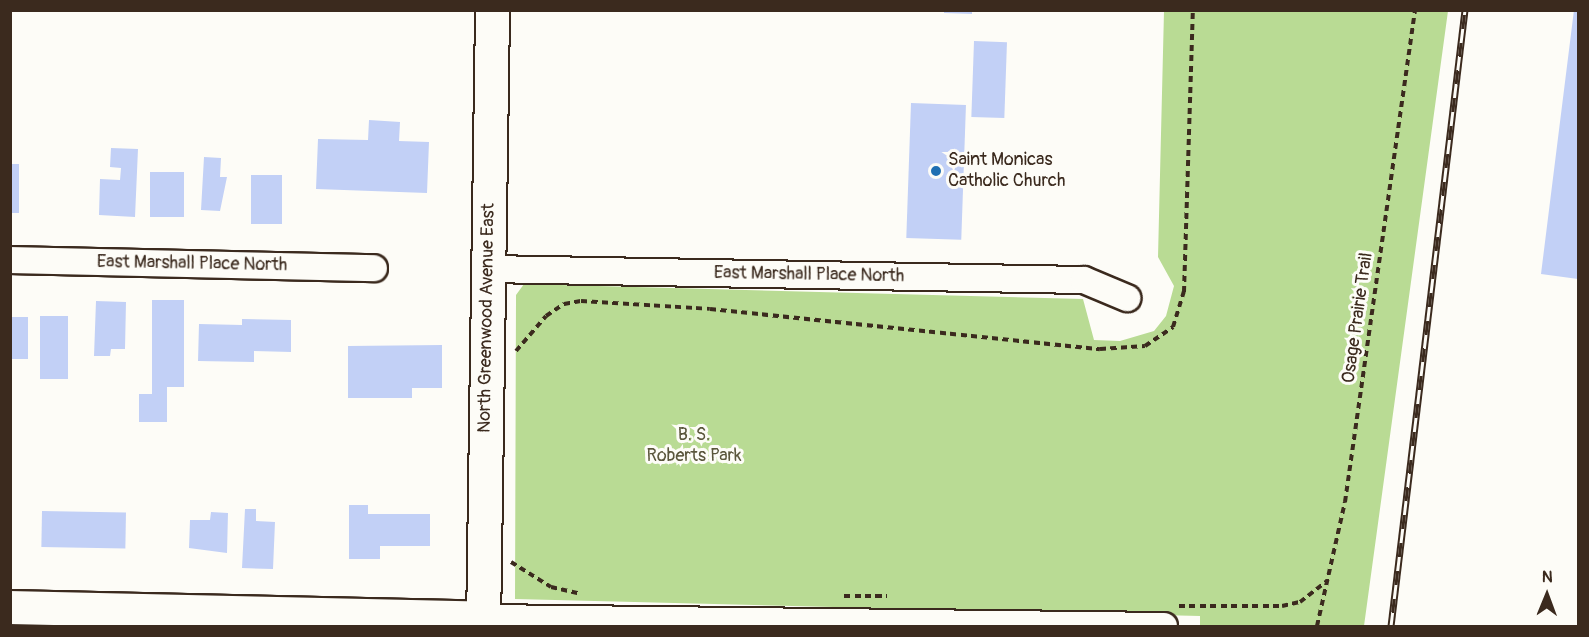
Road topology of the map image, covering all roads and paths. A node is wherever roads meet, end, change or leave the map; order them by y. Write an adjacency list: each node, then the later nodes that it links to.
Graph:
1 (492, 10): 5 (street, North Greenwood Avenue East)
2 (1415, 10): 10 (path, Osage Prairie Trail)
3 (10, 260): 4 (street, East Marshall Place North)
4 (375, 268)
5 (488, 269): 6 (street, East Marshall Place North); 8 (street, North Greenwood Avenue East)
6 (1126, 298)
7 (10, 607): 8 (street)
8 (483, 622): 9 (street)
9 (1164, 627)
10 (1317, 627)

